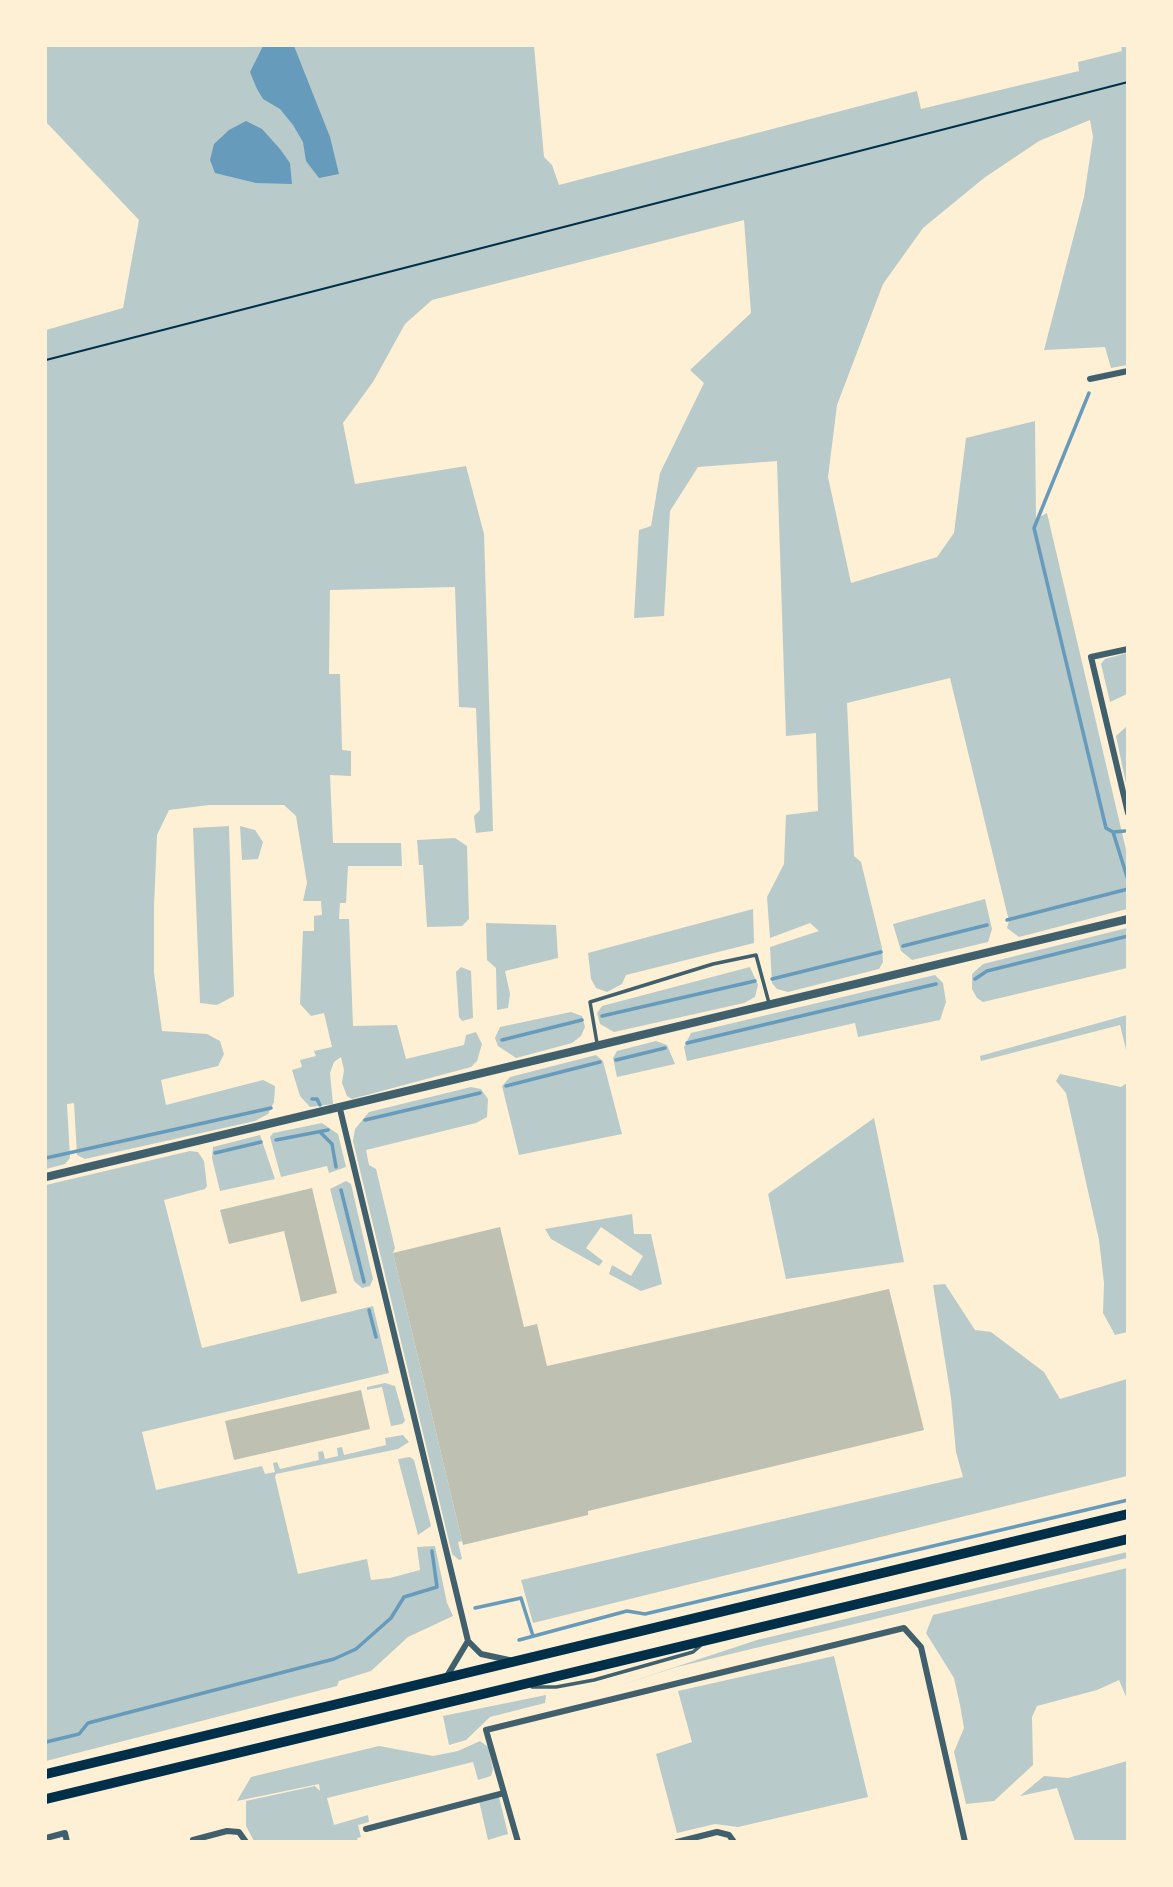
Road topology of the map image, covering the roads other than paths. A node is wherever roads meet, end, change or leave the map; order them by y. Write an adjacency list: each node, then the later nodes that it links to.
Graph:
1 (1128, 371): 2 (street)
2 (1090, 379)
3 (1128, 649): 4 (street)
4 (1128, 813)
5 (1128, 919): 6 (street)
6 (769, 1005): 7 (street); 7 (lane)
7 (598, 1046): 8 (street)
8 (340, 1109): 9 (street); 12 (street)
9 (46, 1177)
10 (1128, 1514): 13 (highway)
11 (1128, 1539): 17 (highway)
12 (468, 1641): 13 (street); 14 (street)
13 (514, 1661): 14 (highway)
14 (447, 1677): 15 (highway)
15 (46, 1774)
16 (504, 1793): 18 (street); 23 (street); 26 (street)
17 (46, 1799)
18 (366, 1829)
19 (46, 1838): 21 (street)
20 (193, 1840): 22 (street)
21 (67, 1842)
22 (246, 1842)
23 (518, 1842)
24 (677, 1842): 25 (street)
25 (734, 1842)
26 (965, 1842)

